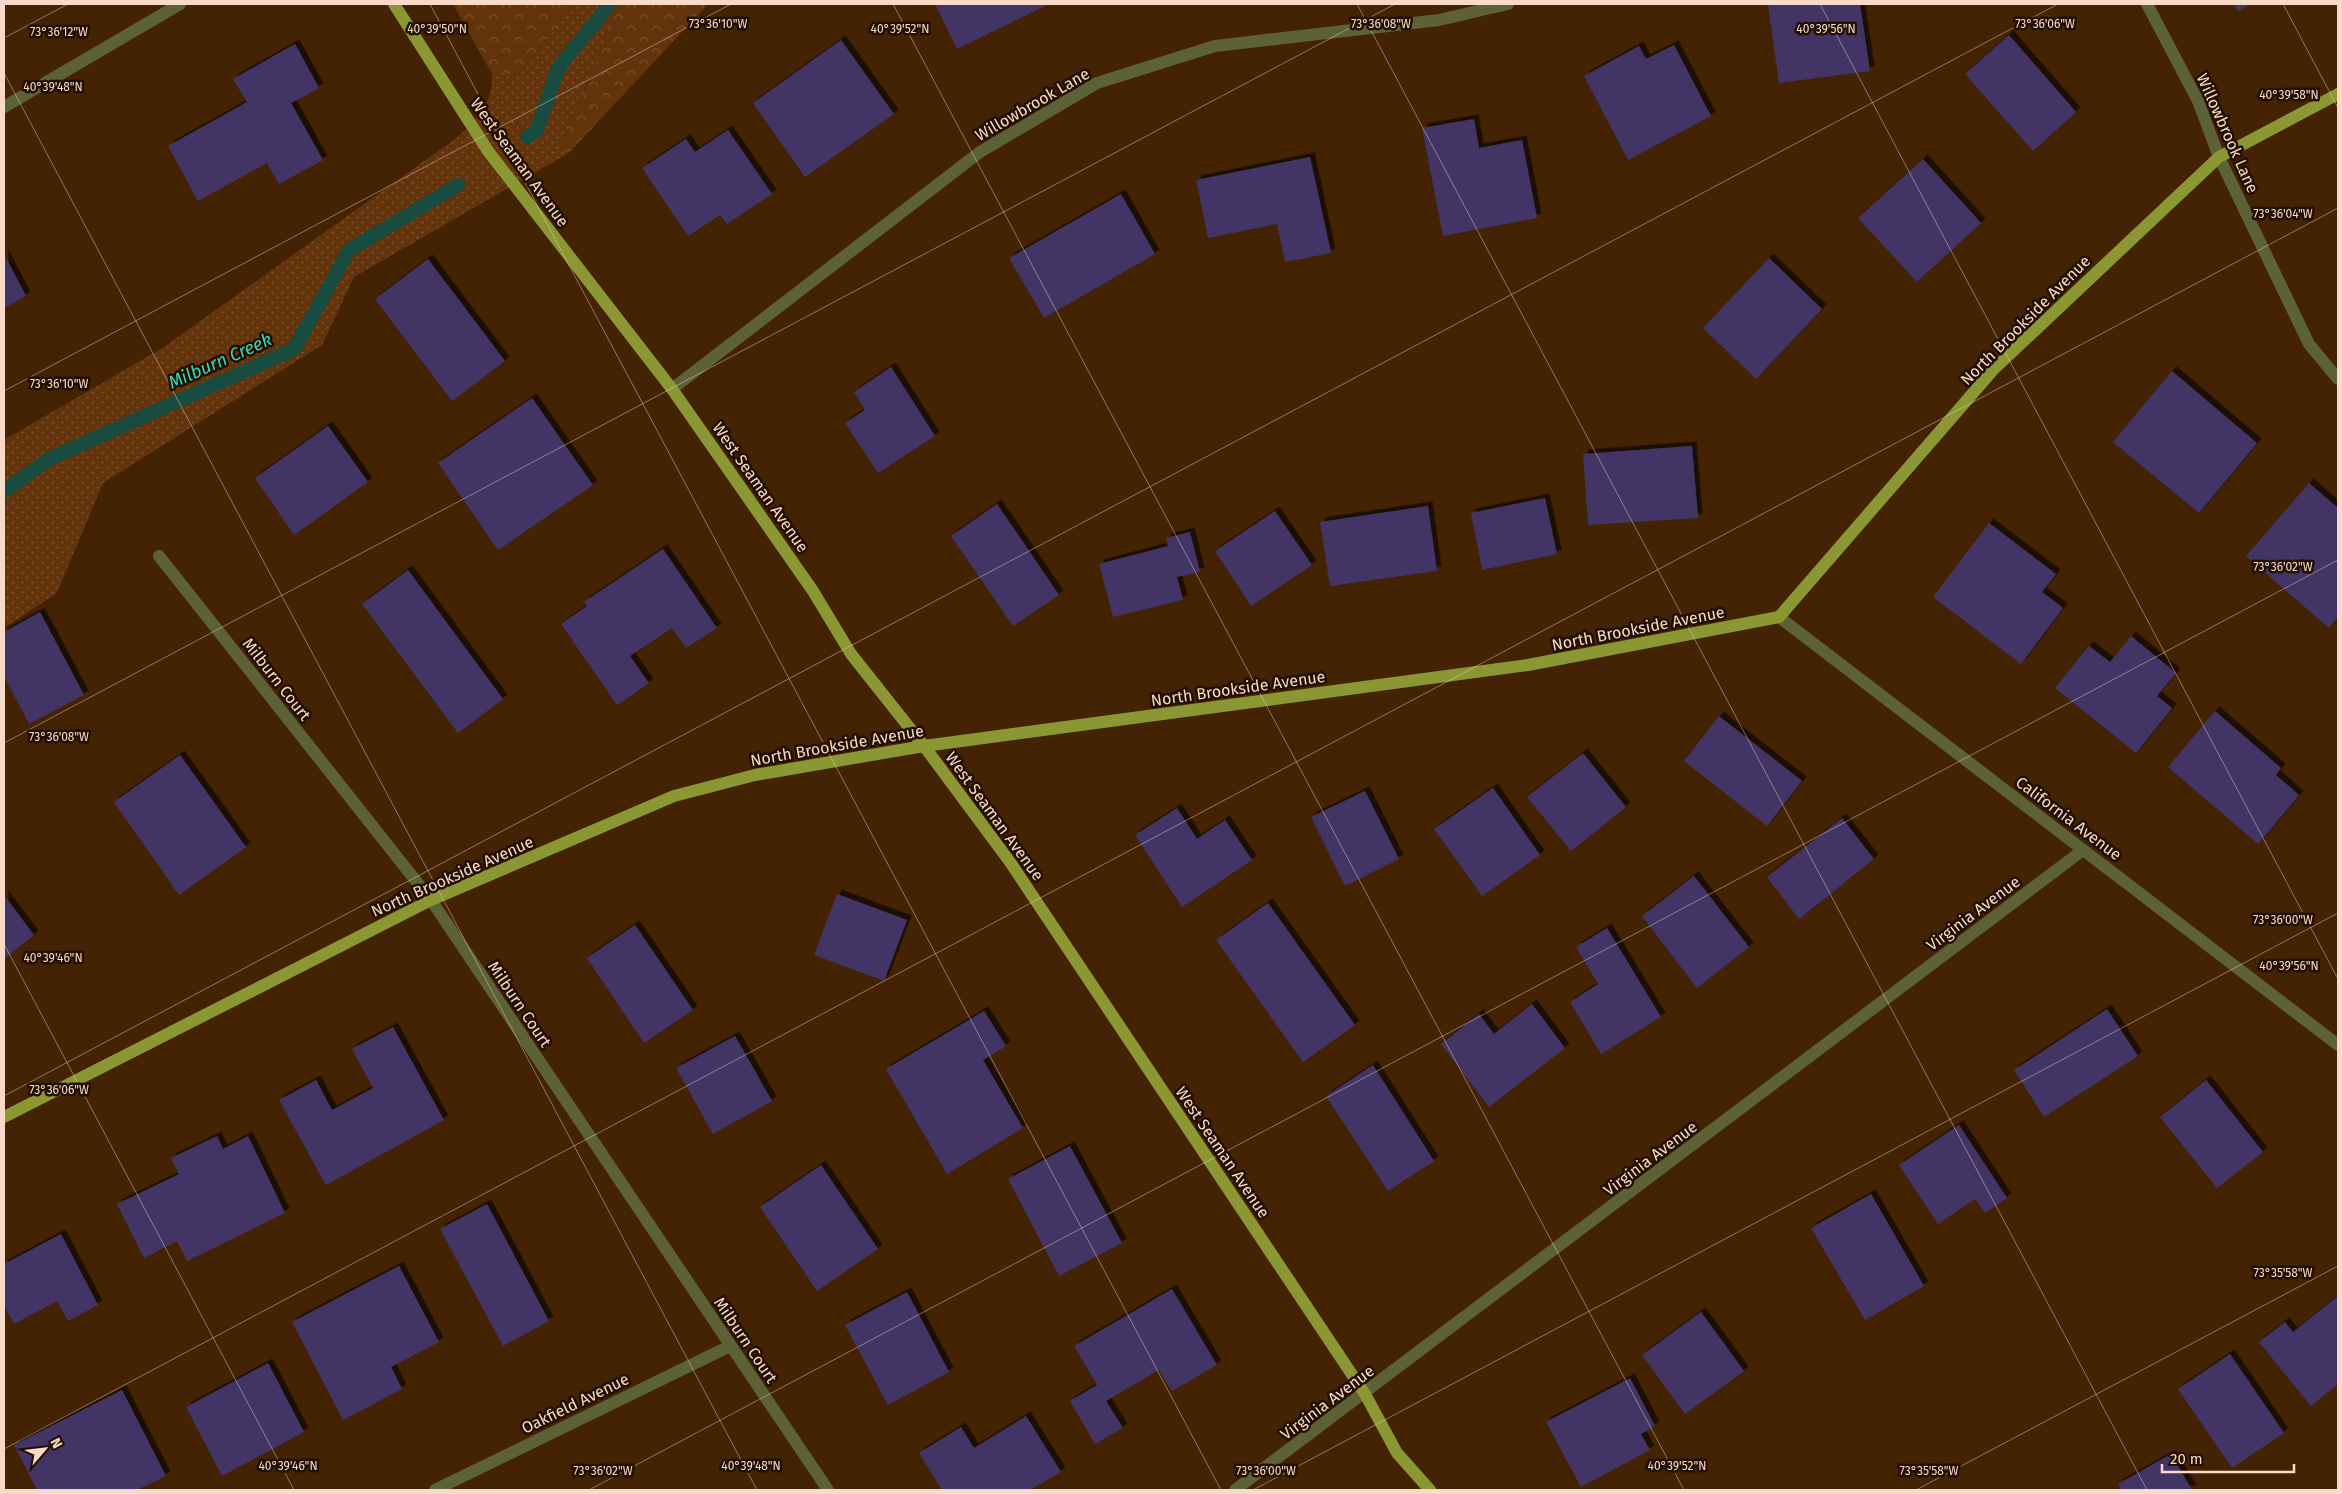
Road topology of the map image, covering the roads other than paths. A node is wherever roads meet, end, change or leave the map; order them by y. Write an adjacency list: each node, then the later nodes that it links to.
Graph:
1 (180, 4): 6 (street)
2 (394, 4): 9 (main road, West Seaman Avenue)
3 (1508, 4): 9 (street, Willowbrook Lane)
4 (2147, 4): 7 (street, Willowbrook Lane)
5 (2338, 94): 7 (main road, North Brookside Avenue)
6 (4, 107)
7 (2219, 157): 8 (street, Willowbrook Lane); 11 (main road, North Brookside Avenue)
8 (2338, 379)
9 (672, 389): 12 (main road, West Seaman Avenue)
10 (158, 556): 14 (street, Milburn Court)
11 (1779, 617): 12 (main road, North Brookside Avenue); 13 (street, California Avenue)
12 (924, 746): 14 (main road, North Brookside Avenue); 18 (main road, West Seaman Avenue)
13 (2083, 850): 15 (street, California Avenue); 18 (street, Virginia Avenue)
14 (431, 900): 16 (main road, North Brookside Avenue); 17 (street, Milburn Court)
15 (2338, 1045)
16 (4, 1117)
17 (730, 1346): 19 (street, Oakfield Avenue); 20 (street, Milburn Court)
18 (1364, 1394): 21 (street, Virginia Avenue); 22 (main road, West Seaman Avenue)
19 (434, 1490)
20 (828, 1490)
21 (1235, 1490)
22 (1430, 1490)

